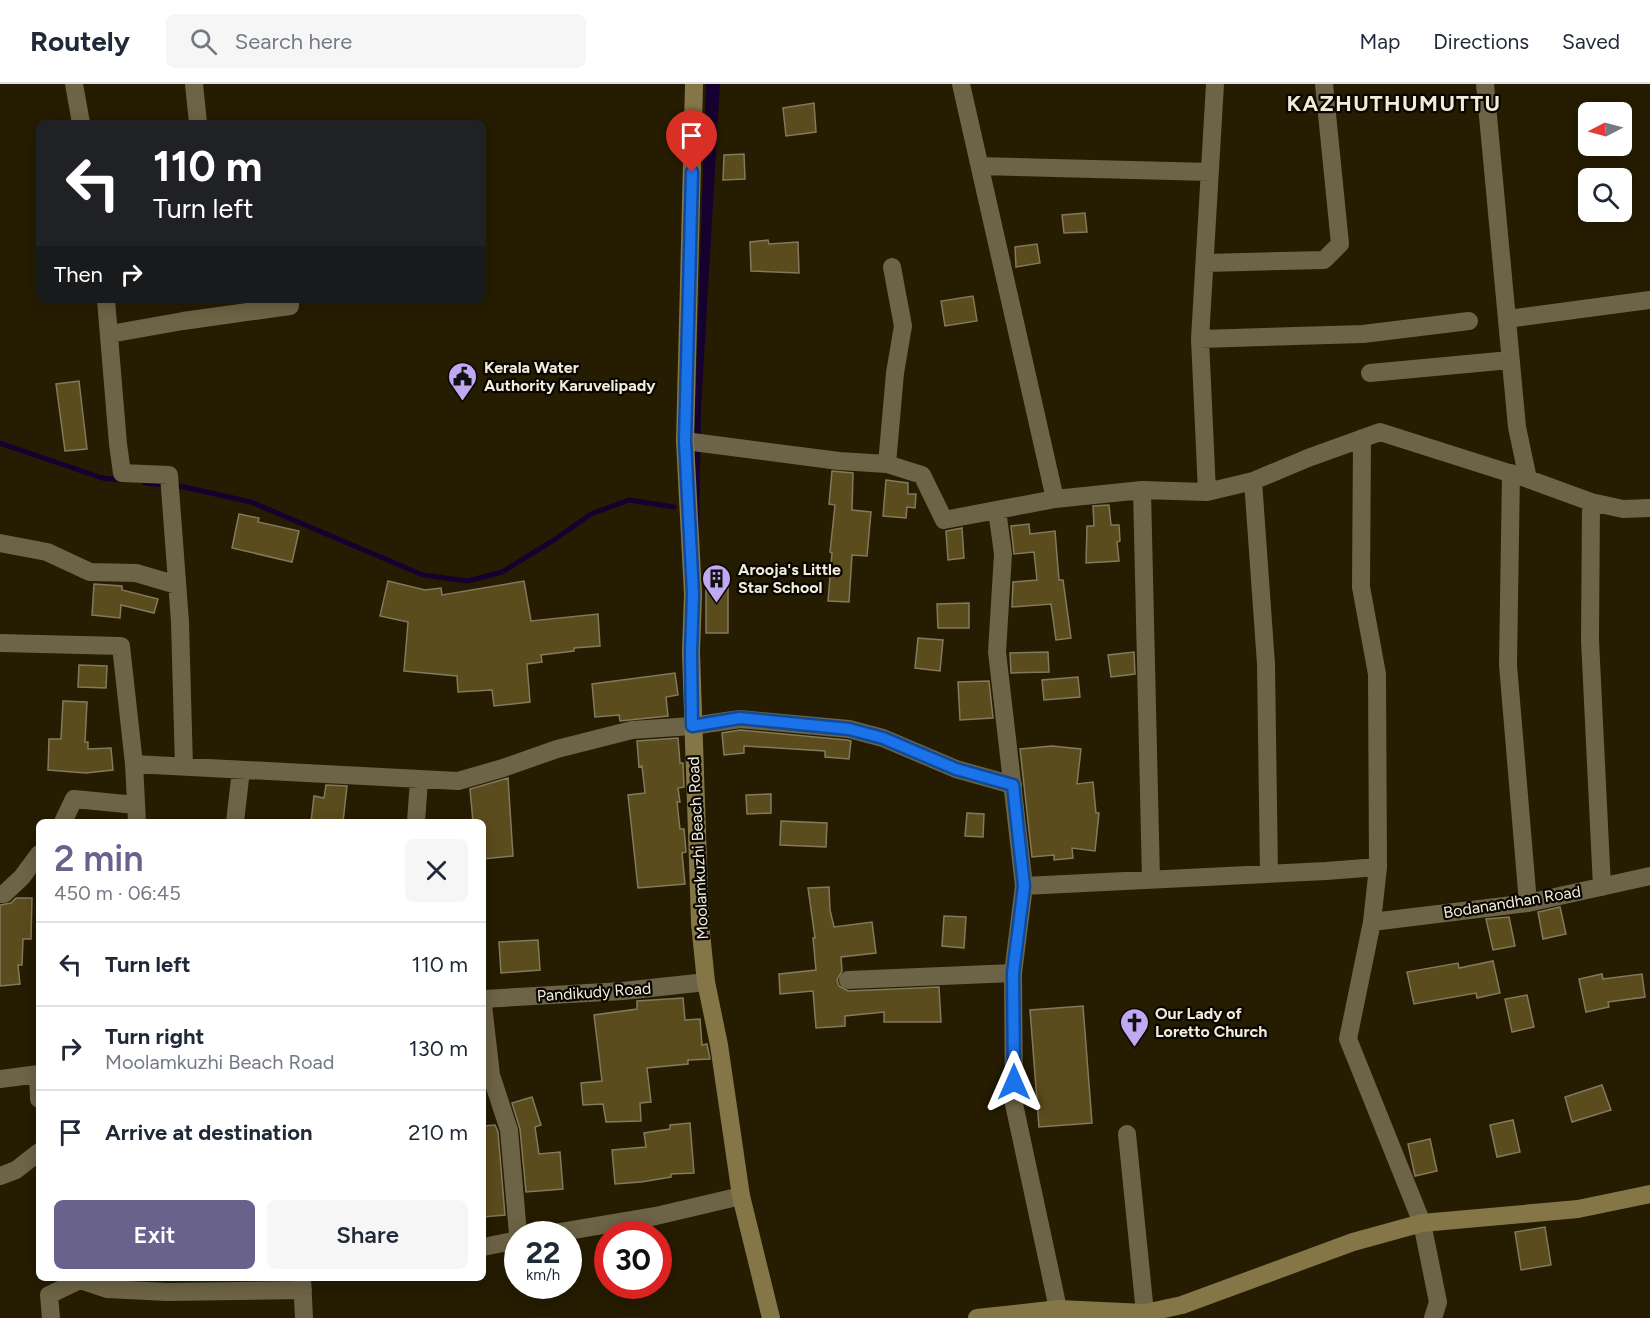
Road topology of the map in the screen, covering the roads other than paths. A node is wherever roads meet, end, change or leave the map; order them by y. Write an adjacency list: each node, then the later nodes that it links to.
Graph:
1 (74, 84): 8 (street)
2 (194, 84): 9 (street)
3 (694, 84): 24 (street, Moolamkuzhi Beach Road)
4 (961, 84): 10 (street)
5 (1215, 84): 11 (street)
6 (1324, 84): 12 (street)
7 (1485, 84): 17 (street)
8 (80, 120)
9 (198, 120)
10 (980, 166): 11 (street); 31 (street)
11 (1210, 172): 12 (street)
12 (1205, 263): 20 (street)
13 (892, 267): 25 (street)
14 (1650, 300): 17 (street)
15 (106, 303): 19 (street)
16 (290, 303): 19 (street)
17 (1507, 319): 21 (street)
18 (1469, 321): 20 (street)
19 (110, 334): 36 (street)
20 (1200, 339): 30 (street)
21 (1510, 360): 22 (street); 27 (street)
22 (1370, 372)
23 (1362, 438): 26 (street); 28 (street); 49 (street)
24 (693, 442): 25 (street); 38 (street, Moolamkuzhi Beach Road)
25 (887, 464): 34 (street)
26 (1511, 473): 27 (street); 56 (street)
27 (1528, 479): 32 (street)
28 (1253, 481): 30 (street); 50 (street)
29 (1142, 490): 30 (street); 31 (street); 52 (street)
30 (1207, 492)
31 (1055, 499): 34 (street)
32 (1591, 502): 33 (street); 54 (street)
33 (1650, 508)
34 (996, 510): 43 (street)
35 (0, 543): 36 (street)
36 (177, 585): 40 (street)
37 (0, 643): 39 (street)
38 (692, 726): 42 (street); 43 (street); 60 (street, Moolamkuzhi Beach Road)
39 (134, 764): 40 (street); 44 (street)
40 (184, 767): 41 (street)
41 (241, 770): 42 (street); 46 (street)
42 (420, 780): 47 (street)
43 (1013, 785): 53 (street)
44 (137, 813): 45 (street)
45 (64, 819)
46 (235, 819)
47 (416, 819)
48 (36, 859): 55 (street)
49 (1378, 867): 50 (street); 57 (street)
50 (1269, 874): 52 (street)
51 (1650, 876): 54 (street, Bodanandhan Road)
52 (1151, 880): 53 (street)
53 (1024, 886): 58 (street)
54 (1602, 887): 56 (street, Bodanandhan Road)
55 (0, 894)
56 (1528, 903): 57 (street, Bodanandhan Road)
57 (1372, 921): 71 (street)
58 (1013, 973): 59 (street); 81 (street)
59 (848, 980)
60 (706, 982): 61 (street, Pandikudy Road); 69 (street, Moolamkuzhi Beach Road)
61 (486, 999)
62 (486, 1031): 70 (street)
63 (36, 1074): 64 (street)
64 (0, 1079)
65 (1127, 1134): 80 (street)
66 (36, 1154): 67 (street)
67 (0, 1176)
68 (1650, 1194): 71 (street)
69 (741, 1196): 72 (street); 84 (street, Moolamkuzhi Beach Road)
70 (517, 1221)
71 (1422, 1222): 79 (street); 86 (street)
72 (582, 1228)
73 (504, 1243): 74 (street)
74 (486, 1246)
75 (78, 1281): 82 (street)
76 (83, 1281): 78 (street)
77 (302, 1284): 78 (street); 83 (street)
78 (179, 1285)
79 (1184, 1312): 80 (street)
80 (1145, 1313): 81 (street)
81 (1060, 1314): 85 (street)
82 (51, 1318)
83 (304, 1318)
84 (771, 1318)
85 (977, 1318)
86 (1433, 1318)

